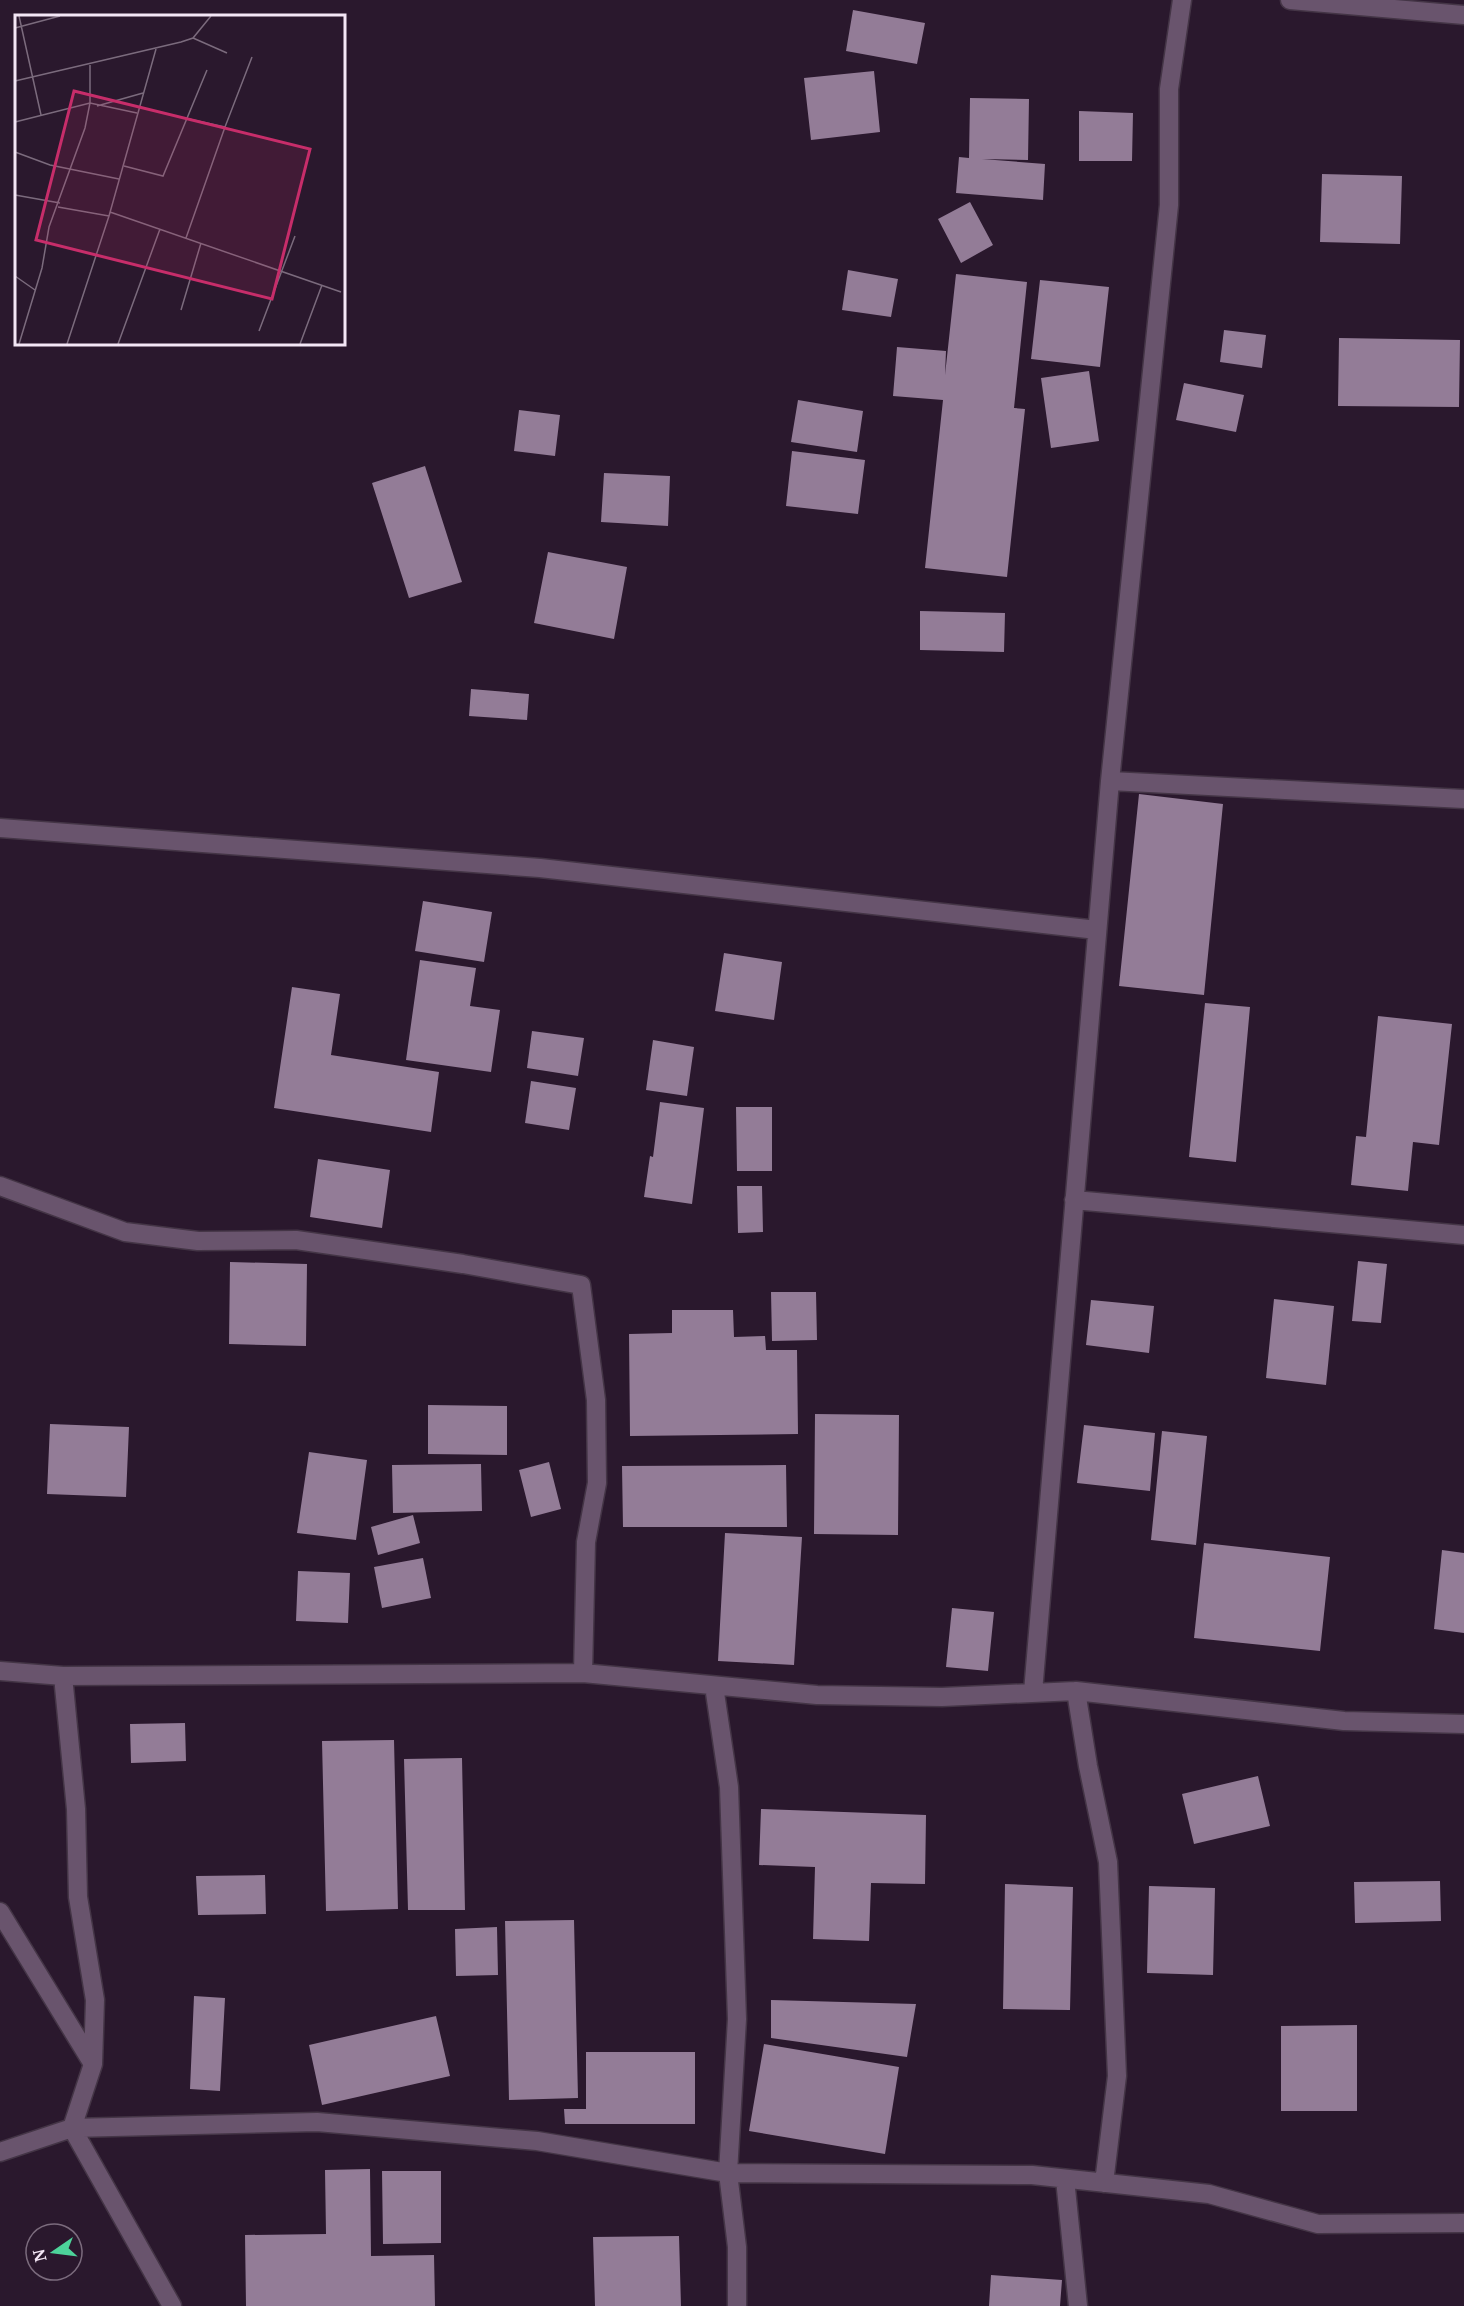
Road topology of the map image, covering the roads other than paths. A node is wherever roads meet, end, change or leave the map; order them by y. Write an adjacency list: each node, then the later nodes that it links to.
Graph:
1 (1182, 0): 4 (street)
2 (1290, 0): 3 (street)
3 (1464, 15)
4 (1110, 781): 5 (street); 7 (street)
5 (1464, 799)
6 (0, 828): 7 (street)
7 (1097, 930): 9 (street)
8 (0, 1186): 12 (street)
9 (1074, 1200): 10 (street); 16 (street)
10 (1464, 1234)
11 (0, 1671): 13 (street)
12 (583, 1673): 13 (street); 14 (street)
13 (63, 1676): 19 (street)
14 (714, 1686): 16 (street); 22 (street)
15 (1076, 1691): 16 (street); 17 (street); 24 (street)
16 (1033, 1692)
17 (1464, 1724)
18 (0, 1912): 19 (street)
19 (93, 2064): 20 (street)
20 (72, 2128): 21 (street); 22 (street); 26 (street)
21 (0, 2152)
22 (728, 2174): 23 (street); 27 (street)
23 (1065, 2180): 24 (street); 28 (street)
24 (1104, 2183): 25 (street)
25 (1464, 2223)
26 (172, 2306)
27 (737, 2306)
28 (1078, 2306)

